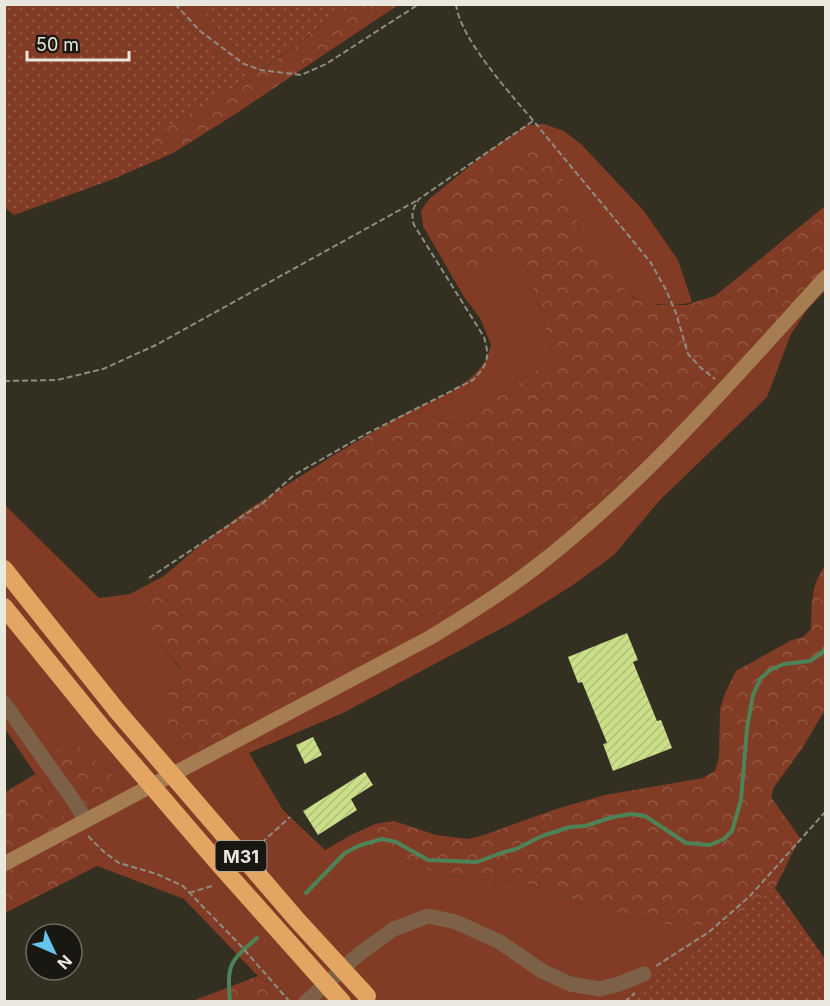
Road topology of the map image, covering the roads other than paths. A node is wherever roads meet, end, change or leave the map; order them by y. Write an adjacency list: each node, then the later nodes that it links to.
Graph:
1 (825, 277): 5 (main road)
2 (4, 569): 8 (highway, M31, bridge)
3 (4, 607): 10 (highway, M31, bridge)
4 (4, 703): 5 (street)
5 (83, 822): 6 (main road)
6 (4, 864)
7 (644, 974): 9 (street)
8 (370, 999)
9 (306, 1002)
10 (342, 1002)

